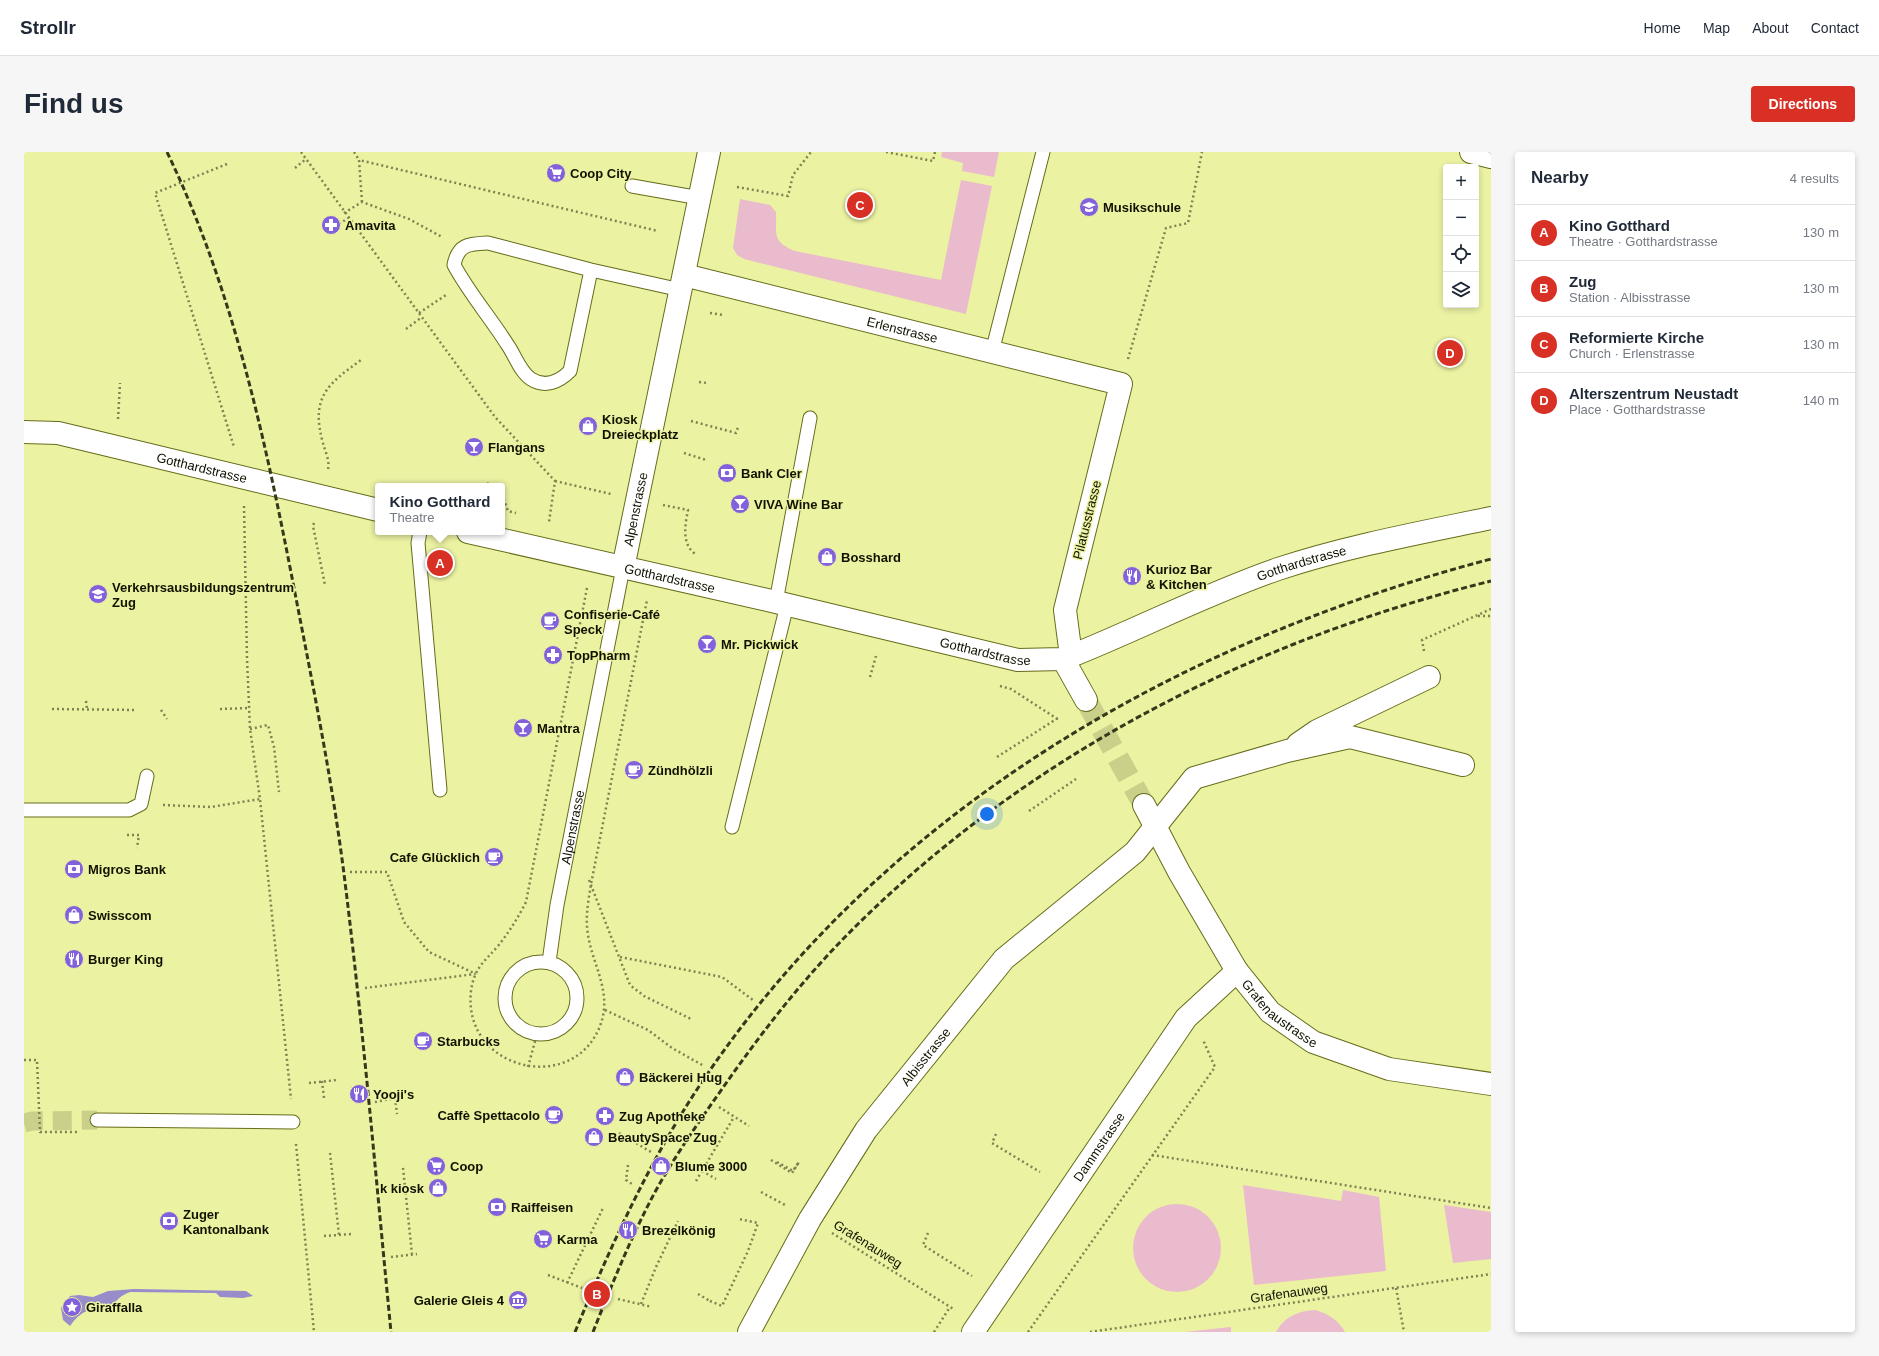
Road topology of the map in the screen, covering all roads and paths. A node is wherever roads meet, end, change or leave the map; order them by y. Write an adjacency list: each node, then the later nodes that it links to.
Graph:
1 (301, 152): 11 (path)
2 (354, 152): 12 (path)
3 (709, 152): 17 (street, Alpenstrasse)
4 (811, 152): 16 (path)
5 (886, 152): 6 (path)
6 (935, 152)
7 (1043, 152): 32 (lane)
8 (1202, 152): 37 (path)
9 (1471, 152): 10 (street)
10 (1491, 157)
11 (306, 159): 14 (path); 19 (path)
12 (359, 160): 18 (path); 22 (path)
13 (227, 164): 43 (path)
14 (295, 168)
15 (632, 186): 17 (lane)
16 (738, 187)
17 (700, 198): 26 (street, Alpenstrasse)
18 (362, 202): 19 (path); 23 (path)
19 (344, 213): 20 (path)
20 (348, 218): 21 (path); 27 (path)
21 (335, 227)
22 (658, 230)
23 (461, 248): 24 (lane); 25 (lane)
24 (592, 270): 25 (lane); 26 (lane)
25 (465, 283): 27 (path)
26 (683, 283): 32 (street, Erlenstrasse); 57 (street, Alpenstrasse)
27 (419, 313): 30 (path)
28 (710, 313): 29 (path)
29 (724, 315)
30 (422, 317): 31 (path); 53 (path)
31 (406, 329)
32 (992, 352): 37 (street, Erlenstrasse)
33 (361, 360): 46 (path)
34 (699, 382): 36 (path)
35 (120, 383): 39 (path)
36 (707, 383)
37 (1121, 384): 71 (street, Pilatusstrasse)
38 (810, 418): 61 (lane)
39 (118, 419)
40 (691, 421): 41 (path)
41 (738, 427)
42 (24, 432): 46 (street, Gotthardstrasse)
43 (234, 448)
44 (684, 453): 45 (path)
45 (706, 460)
46 (321, 496): 49 (street, Gotthardstrasse); 58 (path)
47 (244, 498): 59 (path)
48 (505, 502): 50 (path)
49 (375, 509)
50 (522, 514)
51 (1491, 518): 71 (street, Gotthardstrasse)
52 (542, 519): 53 (path)
53 (549, 521): 56 (path)
54 (419, 535): 90 (lane)
55 (480, 535): 56 (street, Gotthardstrasse)
56 (545, 551): 57 (street, Gotthardstrasse)
57 (623, 568): 61 (street, Gotthardstrasse); 104 (lane, Alpenstrasse)
58 (325, 585)
59 (246, 588): 60 (path); 77 (path)
60 (213, 591)
61 (782, 603): 71 (street, Gotthardstrasse); 98 (lane)
62 (1491, 609): 63 (path)
63 (1476, 616): 64 (path); 66 (path)
64 (1491, 616)
65 (579, 629): 67 (path)
66 (1439, 631)
67 (580, 634)
68 (639, 640): 69 (path)
69 (635, 644)
70 (876, 656): 72 (path)
71 (1067, 658): 75 (street)
72 (870, 677)
73 (1429, 677): 85 (street)
74 (1011, 689): 86 (path)
75 (1086, 700)
76 (86, 701): 79 (path)
77 (250, 708): 80 (path); 84 (path)
78 (52, 709): 79 (path)
79 (87, 709): 81 (path)
80 (220, 709)
81 (136, 710)
82 (161, 710): 83 (path)
83 (167, 719)
84 (250, 729): 91 (path); 92 (path)
85 (1287, 751): 87 (street); 97 (street)
86 (997, 757)
87 (1463, 765)
88 (147, 776): 93 (lane)
89 (1076, 778): 96 (path)
90 (440, 790)
91 (279, 792)
92 (260, 799): 93 (path); 126 (path)
93 (141, 804): 95 (lane)
94 (1144, 805): 97 (street, Grafenaustrasse)
95 (24, 810)
96 (1029, 811)
97 (1155, 826): 105 (street, Grafenaustrasse); 147 (street, Albisstrasse)
98 (732, 827)
99 (124, 835): 100 (path)
100 (137, 848)
101 (350, 872): 106 (path)
102 (588, 880): 103 (path)
103 (619, 957): 107 (path); 109 (path)
104 (549, 962): 110 (lane); 110 (lane)
105 (1237, 972): 117 (street, Grafenaustrasse); 171 (street, Dammstrasse)
106 (365, 988)
107 (753, 1000)
108 (604, 1010): 112 (path)
109 (692, 1019)
110 (536, 1034): 113 (path)
111 (1201, 1036): 132 (path)
112 (704, 1066)
113 (528, 1067)
114 (337, 1080): 115 (path)
115 (322, 1081): 116 (path); 119 (path)
116 (309, 1083)
117 (1491, 1084)
118 (400, 1097): 120 (path)
119 (324, 1098)
120 (395, 1098): 121 (path); 123 (path)
121 (375, 1102)
122 (719, 1107): 124 (path)
123 (397, 1114)
124 (734, 1116): 127 (path); 141 (path)
125 (97, 1120): 126 (lane)
126 (293, 1122)
127 (749, 1126)
128 (619, 1133): 130 (path)
129 (996, 1134): 140 (path)
130 (651, 1152)
131 (330, 1153): 151 (path)
132 (1152, 1155): 145 (path); 172 (path)
133 (297, 1158): 168 (path)
134 (771, 1160): 139 (path, bridge)
135 (777, 1162): 139 (path)
136 (798, 1162): 139 (path)
137 (628, 1165): 142 (path)
138 (402, 1168): 153 (path)
139 (793, 1171)
140 (1040, 1172)
141 (716, 1179)
142 (632, 1184)
143 (761, 1192): 147 (path, Grafenauweg)
144 (603, 1208): 159 (path)
145 (1491, 1208)
146 (739, 1219): 162 (path, bridge)
147 (810, 1219): 166 (path, Grafenauweg); 169 (street, Albisstrasse)
148 (678, 1221): 164 (path)
149 (928, 1233): 158 (path)
150 (352, 1234): 151 (path)
151 (339, 1235): 152 (path)
152 (324, 1236)
153 (412, 1254): 154 (path); 155 (path)
154 (417, 1254)
155 (391, 1257)
156 (1491, 1274): 161 (path, Grafenauweg)
157 (548, 1276): 159 (path)
158 (972, 1276)
159 (567, 1283): 160 (path)
160 (582, 1288)
161 (1396, 1288): 173 (path, Grafenauweg); 174 (path)
162 (698, 1294)
163 (618, 1299): 164 (path)
164 (641, 1304): 165 (path)
165 (652, 1307)
166 (950, 1307): 167 (path, Grafenauweg); 170 (path)
167 (960, 1312)
168 (314, 1332)
169 (749, 1332)
170 (934, 1332)
171 (972, 1332)
172 (1028, 1332)
173 (1091, 1332)
174 (1404, 1332)

